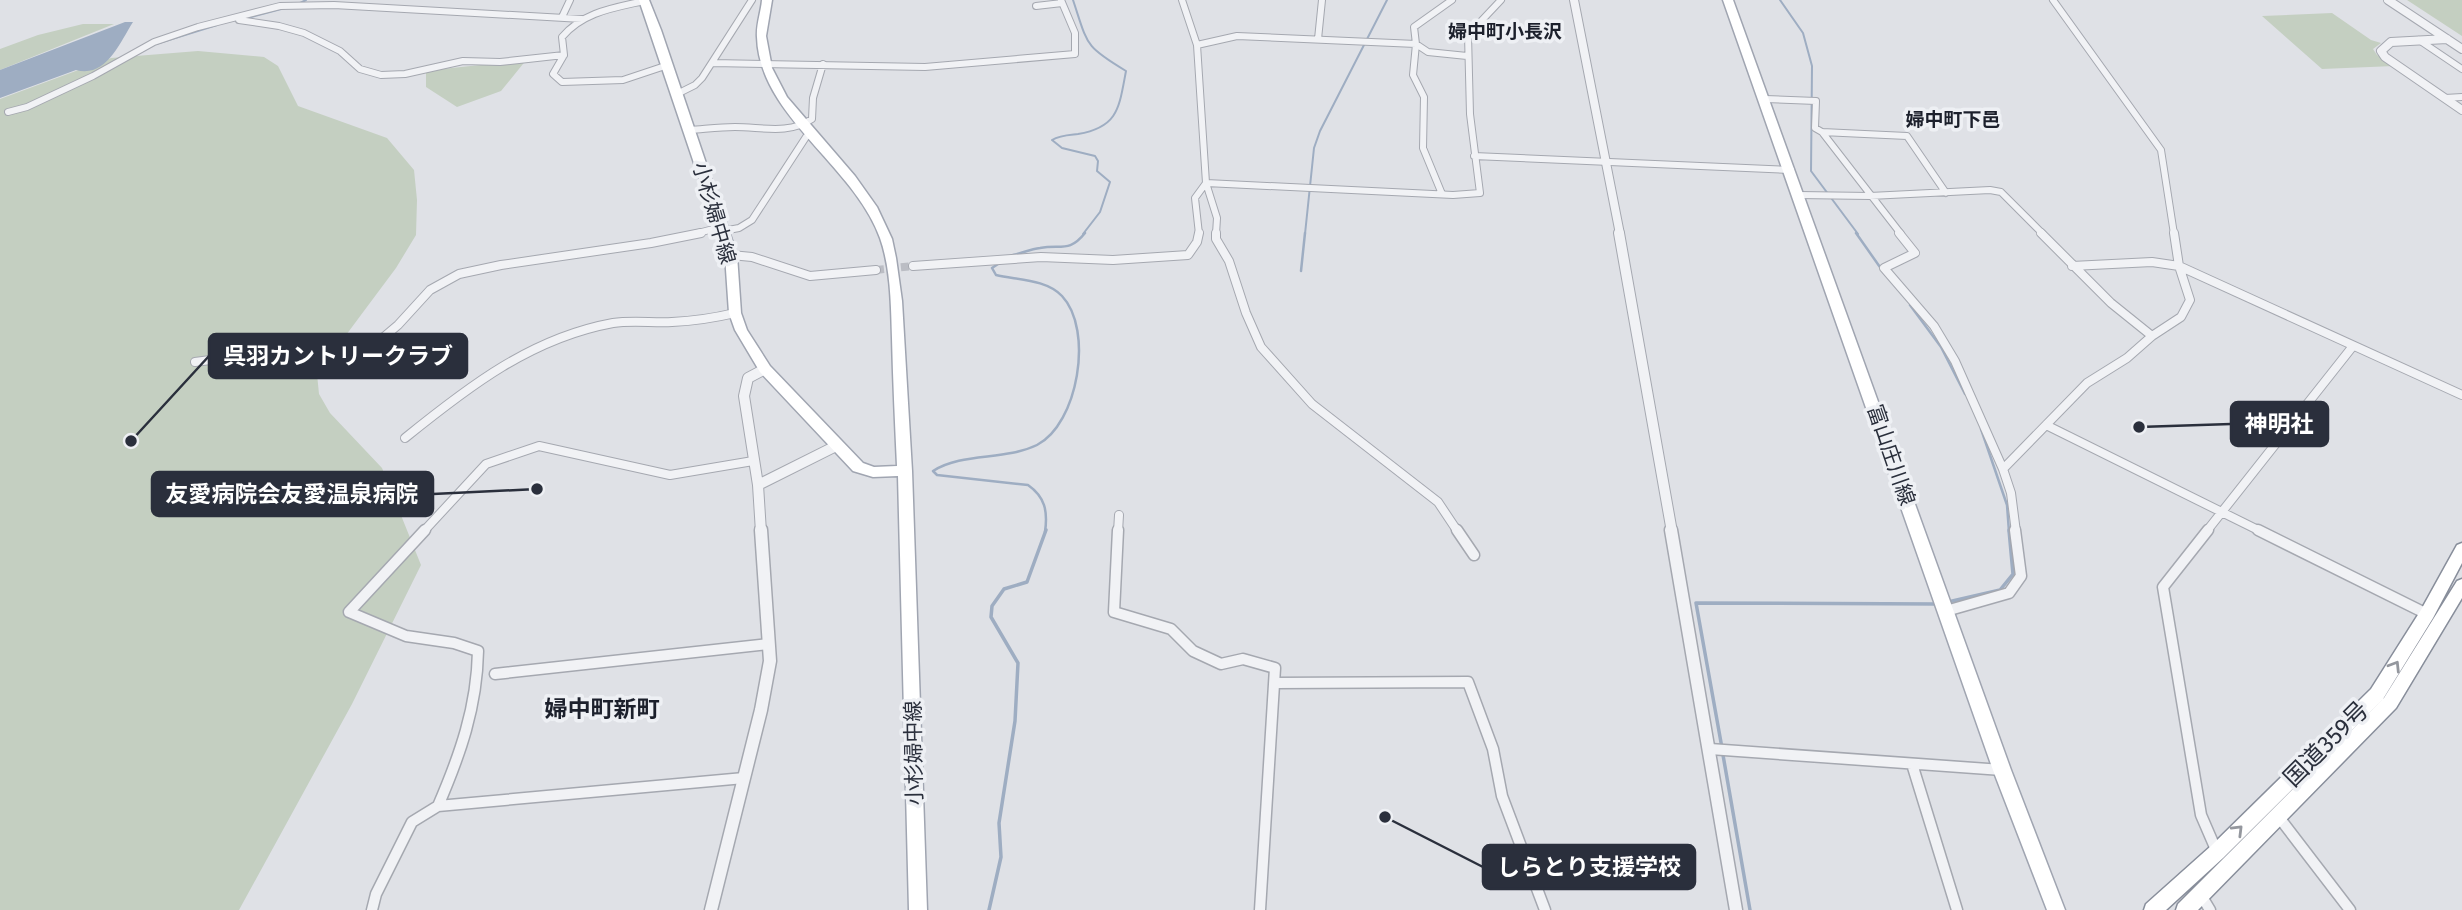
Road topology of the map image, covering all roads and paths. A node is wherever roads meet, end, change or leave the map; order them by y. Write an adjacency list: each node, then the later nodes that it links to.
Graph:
1 (341, 0): 16 (street)
2 (570, 0): 18 (street)
3 (752, 0): 29 (street)
4 (767, 0): 30 (main road, 小杉婦中線)
5 (1182, 0): 25 (street)
6 (1322, 0): 21 (street)
7 (1452, 0): 24 (street)
8 (1501, 0): 28 (street)
9 (1574, 0): 44 (street)
10 (1728, 0): 37 (main road, 富山庄川線)
11 (2053, 0): 56 (street)
12 (2388, 0): 22 (street)
13 (644, 1): 20 (street); 32 (main road, 小杉婦中線)
14 (1062, 1): 17 (street); 31 (street)
15 (300, 2): 16 (street); 19 (street)
16 (334, 5): 18 (street)
17 (1036, 6)
18 (562, 17): 20 (street)
19 (228, 19): 27 (street); 39 (street)
20 (582, 19): 27 (street)
21 (1318, 39): 24 (street); 25 (street)
22 (2447, 39): 23 (street); 26 (street)
23 (2419, 40): 33 (street); 35 (street)
24 (1416, 44): 28 (street); 48 (street)
25 (1197, 45): 46 (street)
26 (2462, 49)
27 (564, 55): 32 (street)
28 (1467, 56): 43 (street)
29 (713, 63): 30 (street); 34 (street)
30 (764, 63): 31 (street); 40 (main road, 小杉婦中線)
31 (823, 64): 40 (street)
32 (668, 65): 34 (main road, 小杉婦中線)
33 (2462, 69)
34 (677, 94): 41 (main road, 小杉婦中線)
35 (2445, 97): 36 (street); 38 (street)
36 (2462, 97)
37 (1765, 99): 42 (street); 45 (main road, 富山庄川線)
38 (2462, 110)
39 (8, 112)
40 (808, 129): 41 (street); 51 (street); 69 (main road, 小杉婦中線)
41 (690, 130): 51 (main road, 小杉婦中線)
42 (1822, 132): 47 (street); 50 (street)
43 (1474, 156): 44 (street); 48 (street)
44 (1604, 161): 45 (street); 81 (street)
45 (1791, 170): 49 (main road, 富山庄川線)
46 (1206, 183): 48 (street); 53 (street); 74 (street)
47 (1946, 193): 50 (street); 55 (street)
48 (1442, 194)
49 (1799, 195): 50 (street); 76 (main road, 富山庄川線)
50 (1870, 196): 68 (street)
51 (722, 229): 52 (main road, 小杉婦中線); 61 (street)
52 (731, 255): 57 (street); 58 (main road, 小杉婦中線)
53 (992, 262): 54 (street)
54 (913, 266)
55 (2072, 266): 56 (street); 59 (street)
56 (2179, 266): 59 (street); 60 (street)
57 (876, 270)
58 (735, 313): 62 (main road, 小杉婦中線); 65 (street)
59 (2152, 336): 64 (street)
60 (2353, 346): 63 (street); 71 (street)
61 (195, 362)
62 (765, 369): 66 (main road, 小杉婦中線); 67 (street)
63 (2462, 395)
64 (2046, 425): 68 (street); 71 (street)
65 (405, 438)
66 (836, 446): 69 (main road, 小杉婦中線); 70 (street)
67 (753, 461): 70 (street); 85 (street)
68 (2003, 469): 76 (street)
69 (905, 471): 91 (main road, 小杉婦中線)
70 (758, 485): 78 (street)
71 (2223, 511): 77 (street); 87 (street)
72 (1119, 515): 80 (street)
73 (2462, 550): 77 (main road, 国道359号)
74 (1474, 555)
75 (2462, 585): 86 (main road, 国道359号)
76 (1946, 611): 83 (main road, 富山庄川線)
77 (2427, 614): 87 (main road, 国道359号, one-way to 77)
78 (768, 645): 79 (street); 84 (street)
79 (495, 674)
80 (1275, 683): 92 (street); 93 (street)
81 (1710, 749): 82 (street); 94 (street)
82 (1912, 764): 83 (street); 95 (street)
83 (2003, 770): 96 (main road, 富山庄川線)
84 (744, 778): 85 (street); 90 (street)
85 (438, 806): 89 (street)
86 (2278, 816): 88 (main road, 国道359号); 99 (street)
87 (2217, 852): 97 (main road, 国道359号)
88 (2206, 902): 98 (main road, 国道359号)
89 (372, 910)
90 (711, 910)
91 (918, 910)
92 (1260, 910)
93 (1545, 910)
94 (1736, 910)
95 (1957, 910)
96 (2056, 910)
97 (2152, 910)
98 (2185, 910)
99 (2350, 910)

